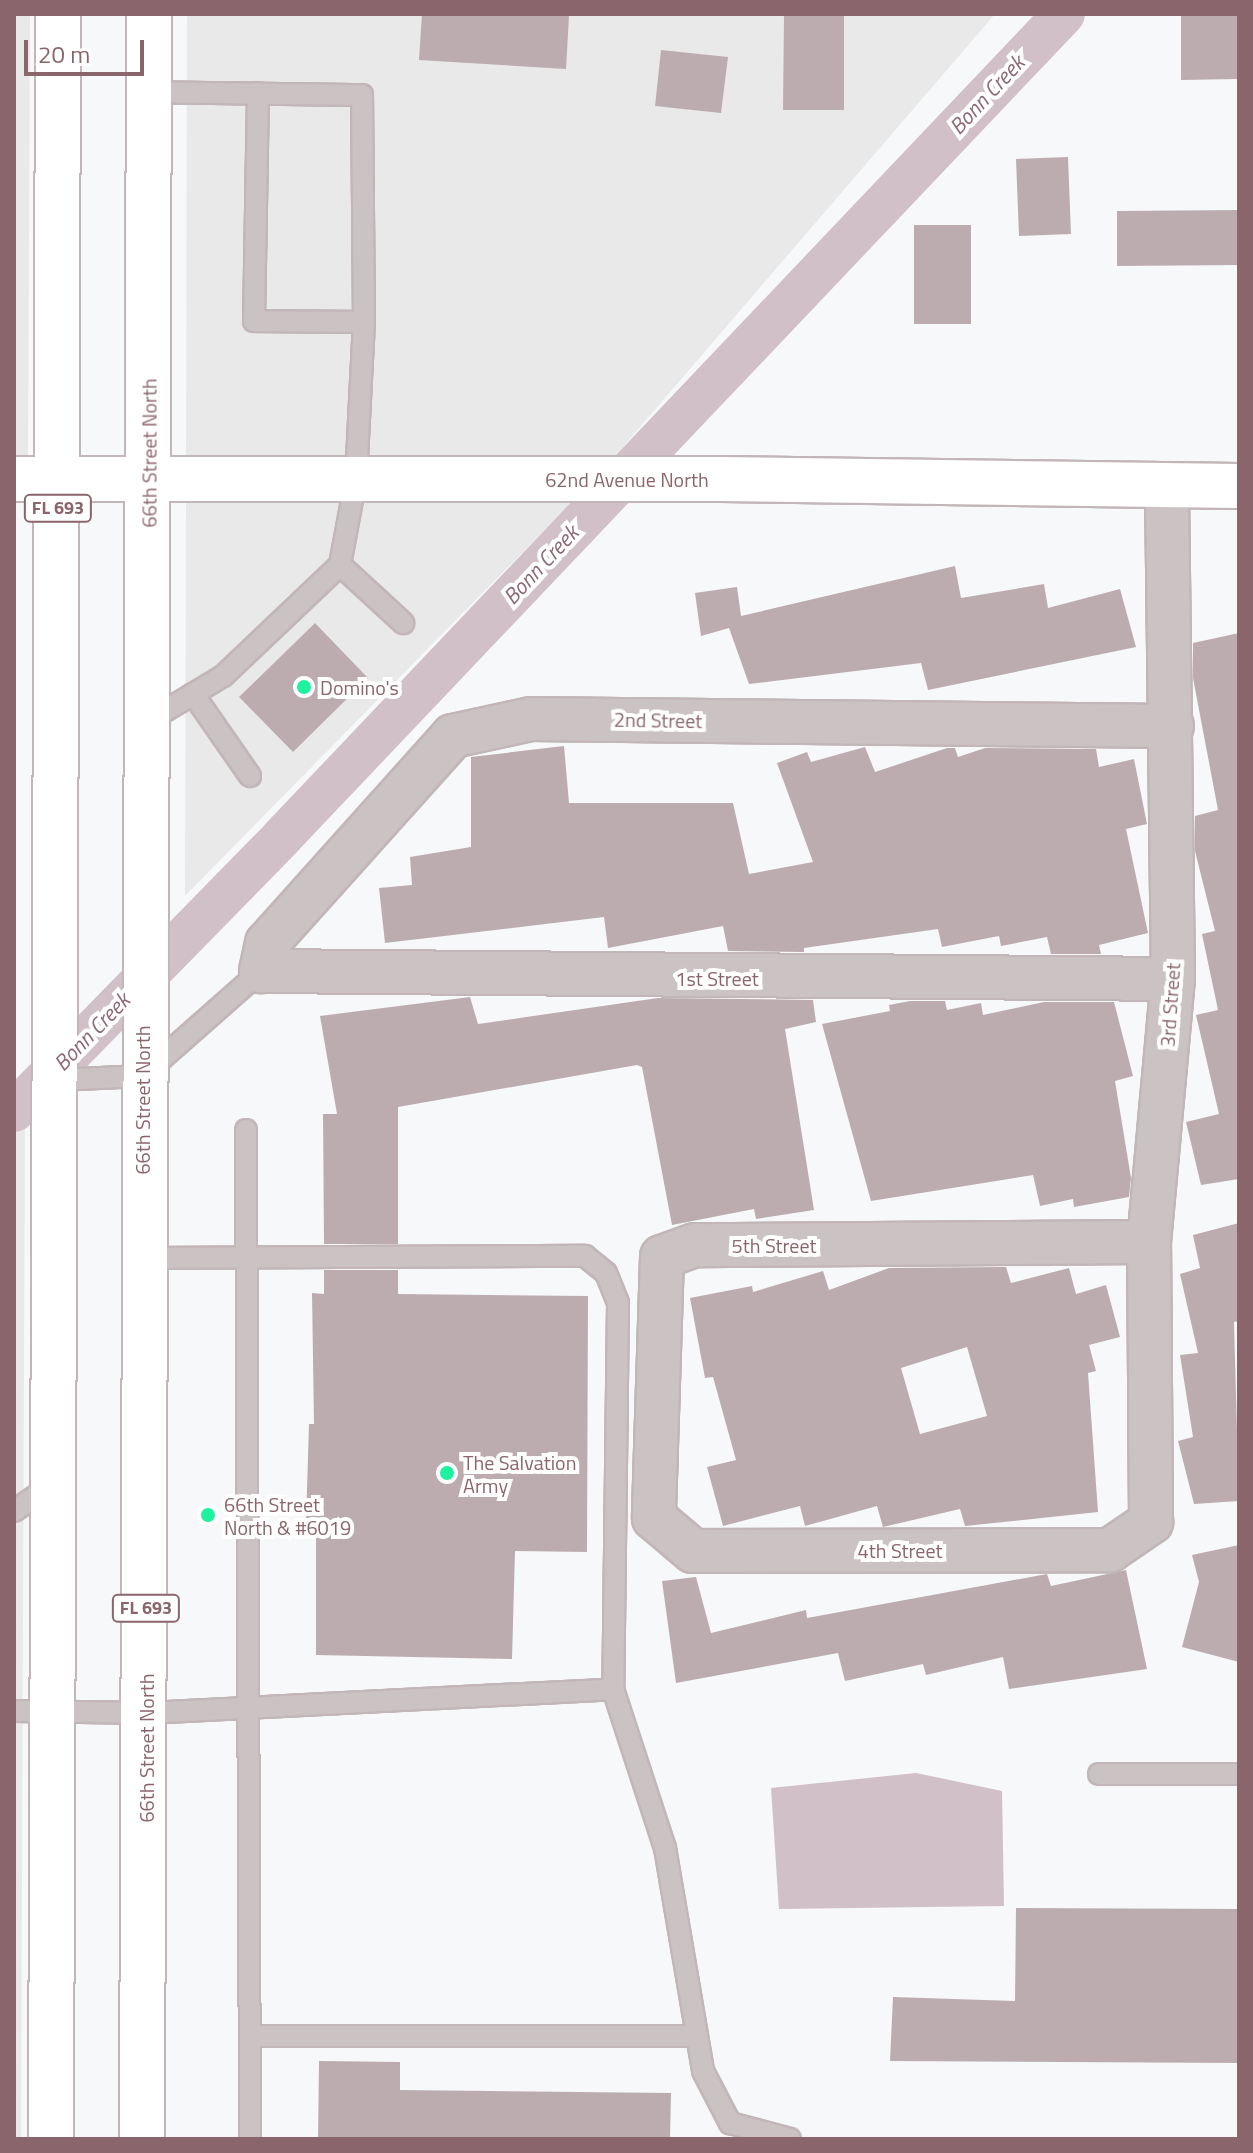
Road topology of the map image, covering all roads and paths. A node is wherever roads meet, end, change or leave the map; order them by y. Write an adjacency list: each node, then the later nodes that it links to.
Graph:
1 (58, 14): 7 (main road, FL 693)
2 (149, 14): 3 (main road, 66th Street North / FL 693)
3 (149, 92): 4 (lane); 8 (main road, 66th Street North / FL 693)
4 (258, 93): 5 (lane); 5 (lane)
5 (364, 322): 9 (lane)
6 (14, 479): 7 (main road, 62nd Avenue North)
7 (58, 479): 8 (main road, 62nd Avenue North); 21 (main road, FL 693)
8 (149, 479): 9 (main road, 62nd Avenue North); 15 (main road, 66th Street North / FL 693)
9 (356, 479): 11 (main road, 62nd Avenue North); 12 (lane)
10 (1239, 486): 11 (main road, 62nd Avenue North)
11 (1167, 487): 16 (street, 3rd Street)
12 (340, 565): 13 (lane); 14 (lane)
13 (403, 623)
14 (193, 694): 15 (lane); 17 (lane)
15 (145, 723): 20 (main road, 66th Street North / FL 693)
16 (1172, 726): 18 (street, 2nd Street); 19 (street, 3rd Street)
17 (250, 776)
18 (261, 971): 19 (street, 1st Street); 20 (lane)
19 (1173, 979): 23 (street, 3rd Street)
20 (142, 1076): 21 (lane); 25 (main road, 66th Street North / FL 693)
21 (58, 1080): 26 (main road, FL 693)
22 (246, 1130): 24 (lane)
23 (1149, 1242): 28 (street, 5th Street); 29 (street, 3rd Street)
24 (246, 1257): 25 (lane); 30 (lane); 31 (lane)
25 (143, 1258): 33 (main road, 66th Street North / FL 693)
26 (55, 1482): 27 (lane); 32 (main road, FL 693)
27 (14, 1511)
28 (654, 1518): 29 (street, 4th Street)
29 (1151, 1522)
30 (613, 1689): 31 (lane); 37 (lane)
31 (248, 1708): 33 (lane); 36 (lane)
32 (34, 1711): 33 (lane); 38 (main road, FL 693)
33 (147, 1713): 39 (main road, 66th Street North / FL 693)
34 (1099, 1774): 35 (lane)
35 (1239, 1774)
36 (250, 2036): 37 (lane); 40 (lane)
37 (695, 2036): 41 (lane)
38 (51, 2139)
39 (142, 2139)
40 (250, 2139)
41 (790, 2139)

